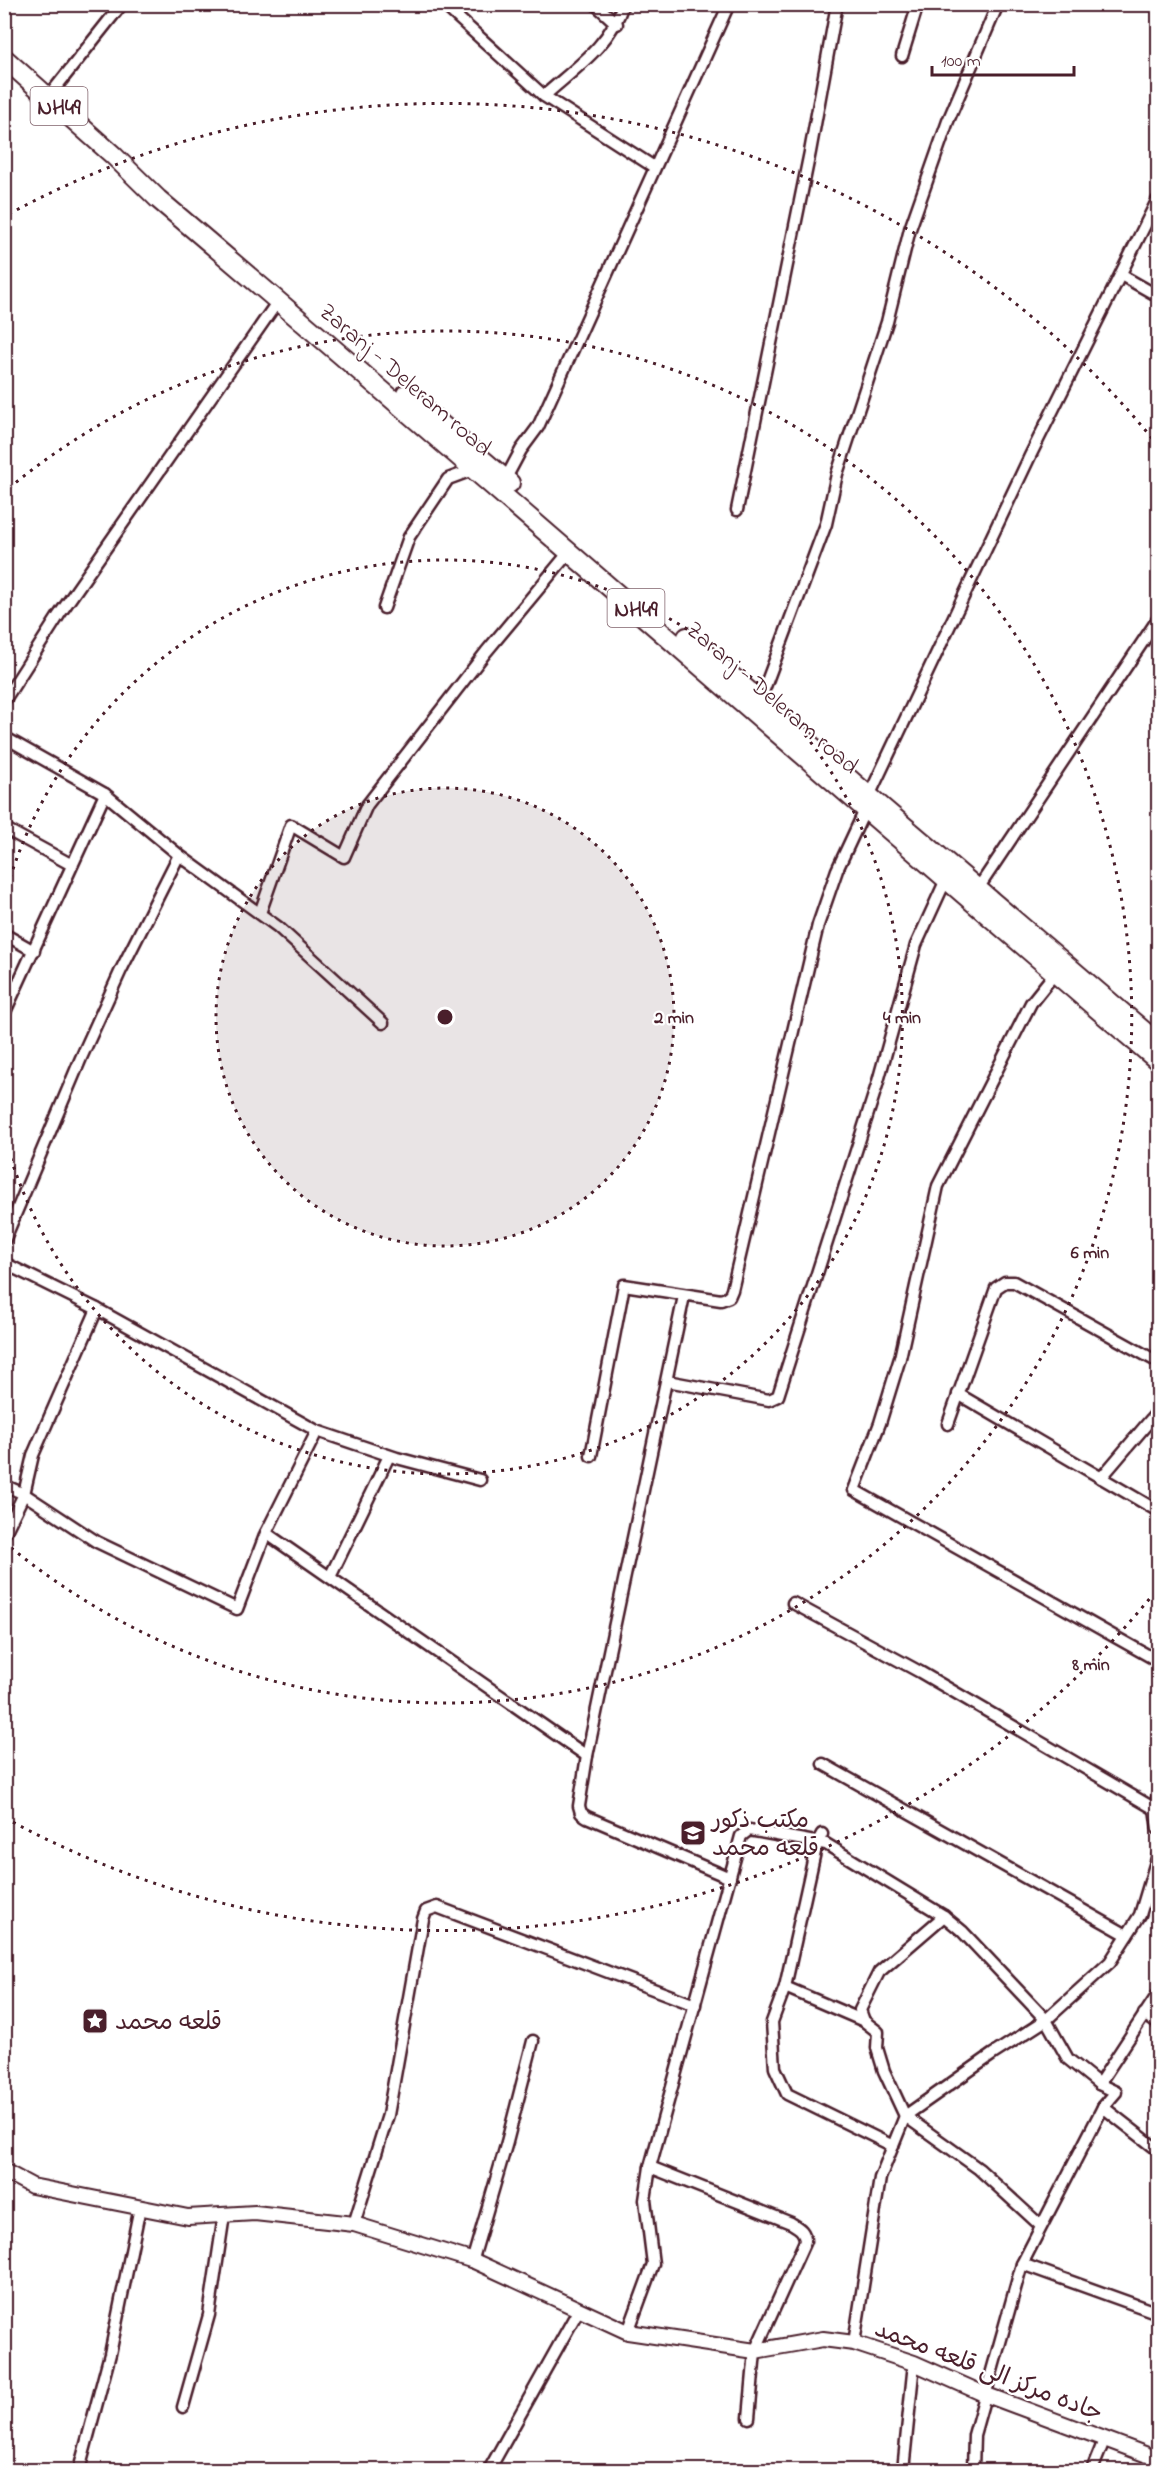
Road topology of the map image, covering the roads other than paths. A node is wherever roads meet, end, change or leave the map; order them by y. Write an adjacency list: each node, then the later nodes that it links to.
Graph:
1 (122, 4): 12 (street)
2 (443, 4): 13 (street)
3 (595, 4): 9 (street)
4 (623, 4): 9 (street)
5 (729, 4): 15 (street)
6 (837, 4): 22 (street)
7 (918, 4): 10 (street)
8 (998, 4): 26 (street)
9 (617, 24): 13 (street)
10 (902, 56)
11 (4, 58): 12 (highway, Zaranj - Deleram road / NH49)
12 (49, 96): 14 (highway, Zaranj - Deleram road / NH49)
13 (544, 96): 15 (street)
14 (113, 155): 19 (highway, Zaranj - Deleram road / NH49); 20 (highway, Zaranj - Deleram road / NH49)
15 (654, 167): 21 (street)
16 (1158, 199): 17 (street)
17 (1121, 275): 18 (street); 30 (street)
18 (1158, 296)
19 (278, 301): 20 (highway, Zaranj - Deleram road / NH49); 27 (street)
20 (479, 464): 21 (highway, Zaranj - Deleram road / NH49); 23 (highway, Zaranj - Deleram road / NH49); 24 (street)
21 (505, 480): 26 (highway, Zaranj - Deleram road / NH49)
22 (737, 510)
23 (570, 551): 30 (highway, Zaranj - Deleram road / NH49); 36 (street)
24 (384, 608)
25 (1158, 619): 35 (street)
26 (760, 700): 30 (highway, Zaranj - Deleram road / NH49)
27 (4, 701)
28 (4, 737): 29 (street)
29 (105, 794): 32 (street); 33 (street)
30 (867, 803): 34 (highway, Zaranj - Deleram road / NH49); 46 (street)
31 (4, 828): 33 (street)
32 (179, 855): 36 (street); 44 (street)
33 (72, 865): 38 (street)
34 (950, 873): 35 (highway, Zaranj - Deleram road / NH49); 39 (highway, Zaranj - Deleram road / NH49); 49 (street)
35 (979, 887): 42 (highway, Zaranj - Deleram road / NH49)
36 (260, 913): 41 (street)
37 (4, 934): 38 (street)
38 (34, 951): 40 (street)
39 (1055, 973): 43 (highway, Zaranj - Deleram road / NH49); 65 (street)
40 (4, 1014)
41 (383, 1023)
42 (1158, 1043)
43 (1158, 1061)
44 (4, 1241)
45 (4, 1263): 47 (street)
46 (684, 1296): 49 (street); 55 (street)
47 (97, 1309): 53 (street); 59 (street)
48 (1158, 1362): 50 (street)
49 (667, 1381): 66 (street)
50 (958, 1394): 52 (street); 56 (street)
51 (1158, 1411): 56 (street)
52 (948, 1424)
53 (317, 1431): 54 (street); 61 (street)
54 (389, 1456): 57 (street); 63 (street)
55 (591, 1456)
56 (1101, 1478): 60 (street)
57 (480, 1480)
58 (4, 1485): 59 (street)
59 (24, 1494): 61 (street); 62 (street)
60 (1158, 1511)
61 (266, 1533): 63 (street)
62 (4, 1535)
63 (330, 1577): 66 (street)
64 (793, 1603): 69 (street)
65 (1158, 1660)
66 (587, 1756): 73 (street)
67 (823, 1764): 75 (street)
68 (1158, 1795): 69 (street)
69 (1155, 1809): 70 (street)
70 (1158, 1829)
71 (820, 1838): 73 (street); 74 (street); 76 (street)
72 (1158, 1855): 75 (street)
73 (730, 1878): 78 (street)
74 (944, 1916): 80 (street); 81 (street)
75 (1127, 1935): 80 (street)
76 (785, 1987): 81 (street); 87 (street)
77 (1158, 1994): 79 (street)
78 (695, 2005): 89 (street); 93 (street)
79 (1144, 2014): 82 (street); 84 (street)
80 (1046, 2020): 84 (street); 86 (street)
81 (864, 2021): 86 (street)
82 (1158, 2024)
83 (532, 2041): 95 (street)
84 (1099, 2084): 85 (street)
85 (1103, 2107): 88 (street); 94 (street)
86 (905, 2116): 87 (street); 94 (street)
87 (893, 2146): 100 (street)
88 (1158, 2150)
89 (650, 2167): 99 (street); 101 (street)
90 (4, 2171): 91 (street, جاده مرکز الی قلعه محمد)
91 (140, 2207): 92 (street, جاده مرکز الی قلعه محمد); 108 (street)
92 (224, 2215): 93 (street, جاده مرکز الی قلعه محمد); 104 (street)
93 (354, 2224): 95 (street, جاده مرکز الی قلعه محمد)
94 (1041, 2226): 96 (street)
95 (472, 2262): 97 (street, جاده مرکز الی قلعه محمد)
96 (1022, 2264): 98 (street); 103 (street)
97 (578, 2310): 99 (street, جاده مرکز الی قلعه محمد); 109 (street)
98 (1158, 2313)
99 (628, 2332): 101 (street, جاده مرکز الی قلعه محمد)
100 (854, 2343): 101 (street, جاده مرکز الی قلعه محمد); 102 (street, جاده مرکز الی قلعه محمد)
101 (755, 2351): 105 (street)
102 (914, 2363): 103 (street, جاده مرکز الی قلعه محمد); 110 (street)
103 (984, 2394): 106 (street, جاده مرکز الی قلعه محمد); 111 (street)
104 (183, 2407)
105 (749, 2418)
106 (1105, 2438): 107 (street, جاده مرکز الی قلعه محمد); 112 (street)
107 (1158, 2459)
108 (79, 2470)
109 (489, 2470)
110 (903, 2470)
111 (973, 2470)
112 (1092, 2470)

